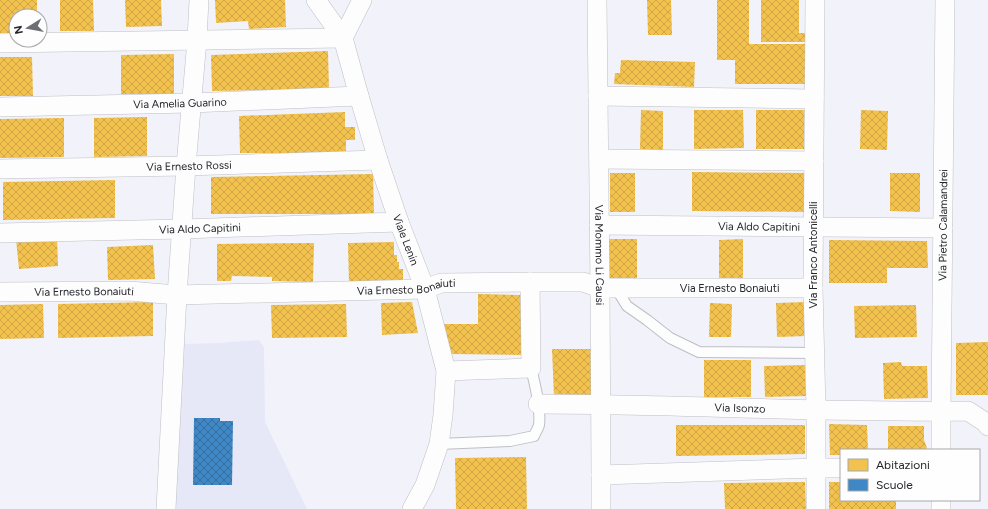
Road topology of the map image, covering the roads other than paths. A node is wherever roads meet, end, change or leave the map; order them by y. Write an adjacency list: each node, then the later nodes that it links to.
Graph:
1 (199, 0): 8 (street)
2 (316, 0): 7 (street, Viale Lenin)
3 (362, 0): 7 (street)
4 (597, 0): 11 (street, Via Mommo Li Causi)
5 (815, 0): 12 (street, Via Franco Antonicelli)
6 (945, 0): 23 (street, Via Pietro Calamandrei)
7 (343, 38): 8 (street); 10 (street, Viale Lenin)
8 (197, 40): 9 (street); 13 (street)
9 (0, 43)
10 (359, 96): 13 (street, Via Amelia Guarino); 16 (street, Viale Lenin)
11 (598, 96): 12 (street); 15 (street, Via Mommo Li Causi)
12 (814, 98): 17 (street, Via Franco Antonicelli)
13 (191, 103): 14 (street, Via Amelia Guarino); 18 (street)
14 (0, 107)
15 (599, 159): 17 (street); 21 (street, Via Mommo Li Causi)
16 (378, 160): 18 (street, Via Ernesto Rossi); 20 (street, Viale Lenin)
17 (814, 161): 22 (street, Via Franco Antonicelli)
18 (186, 166): 19 (street, Via Ernesto Rossi); 24 (street)
19 (0, 170)
20 (400, 222): 24 (street, Via Aldo Capitini); 29 (street, Viale Lenin)
21 (600, 225): 22 (street, Via Aldo Capitini); 27 (street, Via Mommo Li Causi)
22 (813, 227): 23 (street, Via Aldo Capitini); 28 (street, Via Franco Antonicelli)
23 (943, 228): 38 (street, Via Pietro Calamandrei)
24 (182, 229): 25 (street, Via Aldo Capitini); 31 (street)
25 (0, 233)
26 (530, 282): 27 (street, Via Ernesto Bonaiuti); 29 (street, Via Ernesto Bonaiuti); 33 (street)
27 (608, 288): 28 (street, Via Ernesto Bonaiuti); 32 (lane); 36 (street, Via Mommo Li Causi)
28 (813, 288): 32 (street, Via Franco Antonicelli)
29 (425, 289): 31 (street, Via Ernesto Bonaiuti); 34 (street, Viale Lenin)
30 (0, 292): 31 (street, Via Ernesto Bonaiuti)
31 (177, 295): 45 (street)
32 (814, 352): 37 (street, Via Franco Antonicelli)
33 (532, 368): 34 (street); 35 (lane)
34 (446, 370): 40 (street, Viale Lenin)
35 (538, 404): 36 (street, Via Isonzo); 40 (lane)
36 (600, 404): 37 (street, Via Isonzo); 44 (street, Via Mommo Li Causi)
37 (816, 409): 38 (street, Via Isonzo); 42 (street, Via Franco Antonicelli)
38 (941, 411): 39 (street, Via Isonzo); 41 (street, Via Pietro Calamandrei)
39 (987, 422)
40 (440, 444): 46 (street, Viale Lenin)
41 (941, 449)
42 (816, 468): 43 (street); 44 (street); 48 (street, Via Franco Antonicelli)
43 (840, 468)
44 (600, 475): 47 (street, Via Mommo Li Causi)
45 (166, 509)
46 (412, 509)
47 (602, 509)
48 (816, 509)

